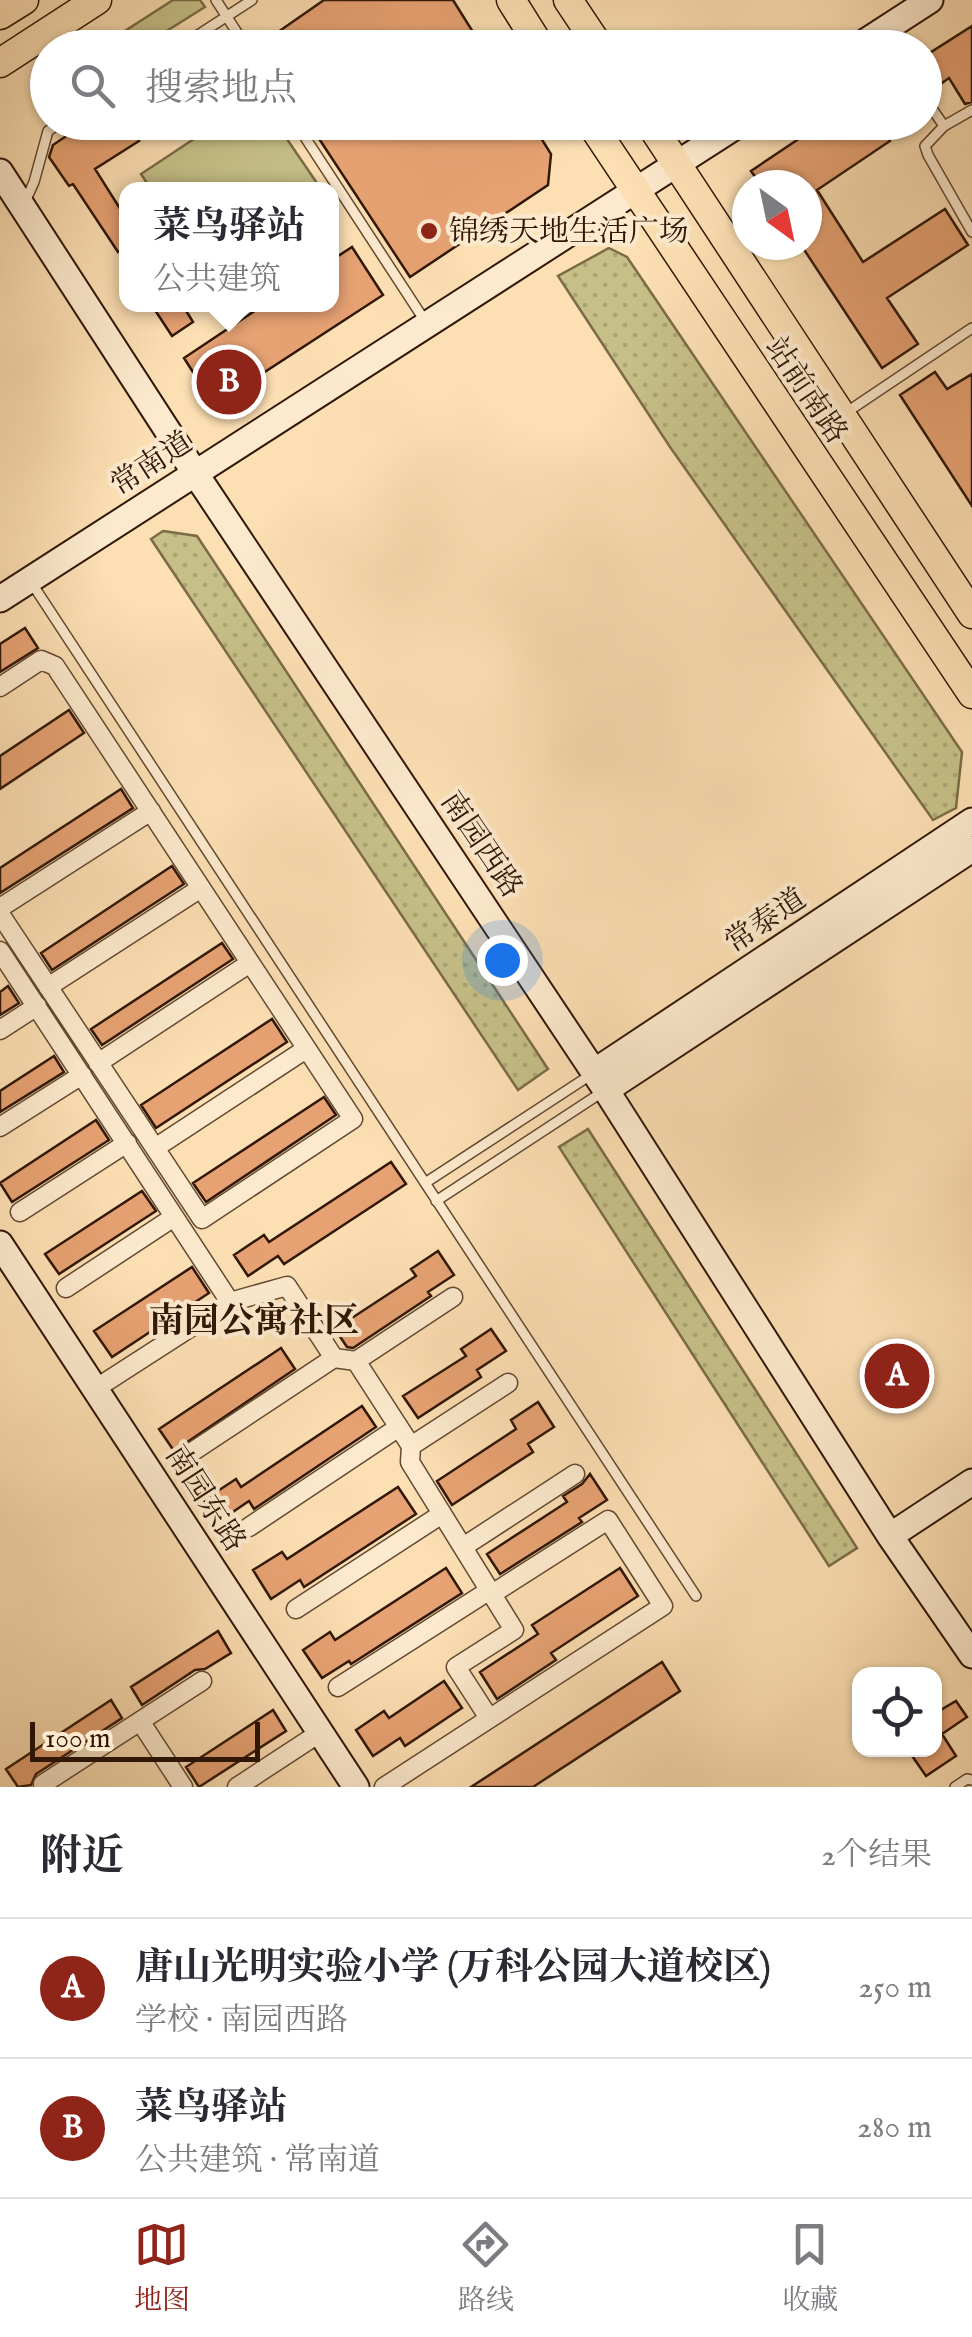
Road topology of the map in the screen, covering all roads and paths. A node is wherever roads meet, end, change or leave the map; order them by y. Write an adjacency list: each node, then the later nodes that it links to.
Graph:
1 (24, 0): 8 (main road)
2 (97, 0): 10 (main road)
3 (216, 0): 9 (lane)
4 (252, 0): 9 (lane)
5 (510, 0): 13 (main road)
6 (568, 0): 14 (main road)
7 (930, 0): 15 (street)
8 (0, 16)
9 (226, 16): 11 (lane); 12 (lane)
10 (52, 30)
11 (205, 30)
12 (235, 30)
13 (529, 30)
14 (588, 30)
15 (897, 30)
16 (30, 44): 17 (main road)
17 (0, 64)
18 (972, 110): 20 (lane)
19 (942, 123): 20 (lane)
20 (944, 126)
21 (45, 140): 32 (lane)
22 (308, 140): 29 (lane)
23 (601, 140): 31 (main road, 站前南路)
24 (662, 140): 27 (main road, 站前南路)
25 (714, 140): 27 (street, 常南道)
26 (931, 140): 33 (lane)
27 (677, 164): 31 (street, 常南道); 36 (main road, 站前南路)
28 (0, 172): 32 (street, 南园西路)
29 (335, 182)
30 (339, 188): 34 (lane)
31 (634, 191): 34 (street, 常南道); 42 (main road, 站前南路)
32 (23, 207): 37 (street, 南园西路)
33 (972, 232)
34 (428, 325): 37 (street, 常南道)
35 (972, 328): 36 (lane)
36 (842, 415): 40 (main road, 站前南路)
37 (195, 473): 38 (street, 常南道); 56 (street, 南园西路)
38 (29, 580): 39 (street, 常南道); 60 (lane)
39 (0, 598)
40 (972, 614)
41 (0, 687): 43 (street)
42 (972, 694)
43 (150, 811): 46 (street); 47 (street)
44 (972, 821): 56 (street, 常泰道)
45 (972, 849): 56 (street, 常泰道)
46 (200, 888): 49 (street); 50 (street)
47 (0, 911): 50 (street)
48 (0, 951): 51 (street)
49 (250, 963): 53 (street); 54 (street)
50 (48, 986): 54 (street)
51 (37, 1006): 52 (street); 55 (street)
52 (0, 1030)
53 (306, 1049): 59 (street); 59 (street)
54 (98, 1063): 59 (street)
55 (82, 1075): 57 (street); 58 (street)
56 (600, 1081): 60 (lane); 61 (lane); 79 (street, 南园西路)
57 (0, 1127)
58 (126, 1143): 62 (street); 63 (street)
59 (155, 1148)
60 (425, 1183): 61 (lane)
61 (436, 1200): 82 (lane)
62 (20, 1212)
63 (174, 1216): 65 (street); 67 (street)
64 (0, 1244): 71 (street, 南园东路)
65 (66, 1288)
66 (452, 1298): 69 (street)
67 (230, 1302): 68 (street); 71 (street)
68 (334, 1358): 69 (street); 74 (street)
69 (356, 1361): 72 (street)
70 (508, 1383): 73 (street)
71 (96, 1388): 89 (street, 南园东路)
72 (399, 1427): 73 (street); 78 (street)
73 (411, 1446): 77 (street)
74 (192, 1452)
75 (575, 1474): 80 (street)
76 (972, 1482): 79 (street)
77 (442, 1514): 80 (street); 83 (street)
78 (249, 1528)
79 (890, 1536): 84 (street, 南园西路)
80 (463, 1547): 81 (street)
81 (491, 1592): 86 (street); 87 (street); 87 (street)
82 (696, 1596)
83 (296, 1608)
84 (972, 1655)
85 (202, 1681): 88 (street)
86 (338, 1687)
87 (489, 1718): 95 (street)
88 (140, 1721): 91 (street); 92 (street)
89 (320, 1732): 93 (street); 94 (street, 南园东路)
90 (972, 1780): 96 (lane)
91 (42, 1784)
92 (184, 1787)
93 (238, 1787)
94 (356, 1787)
95 (384, 1787)
96 (955, 1787)

